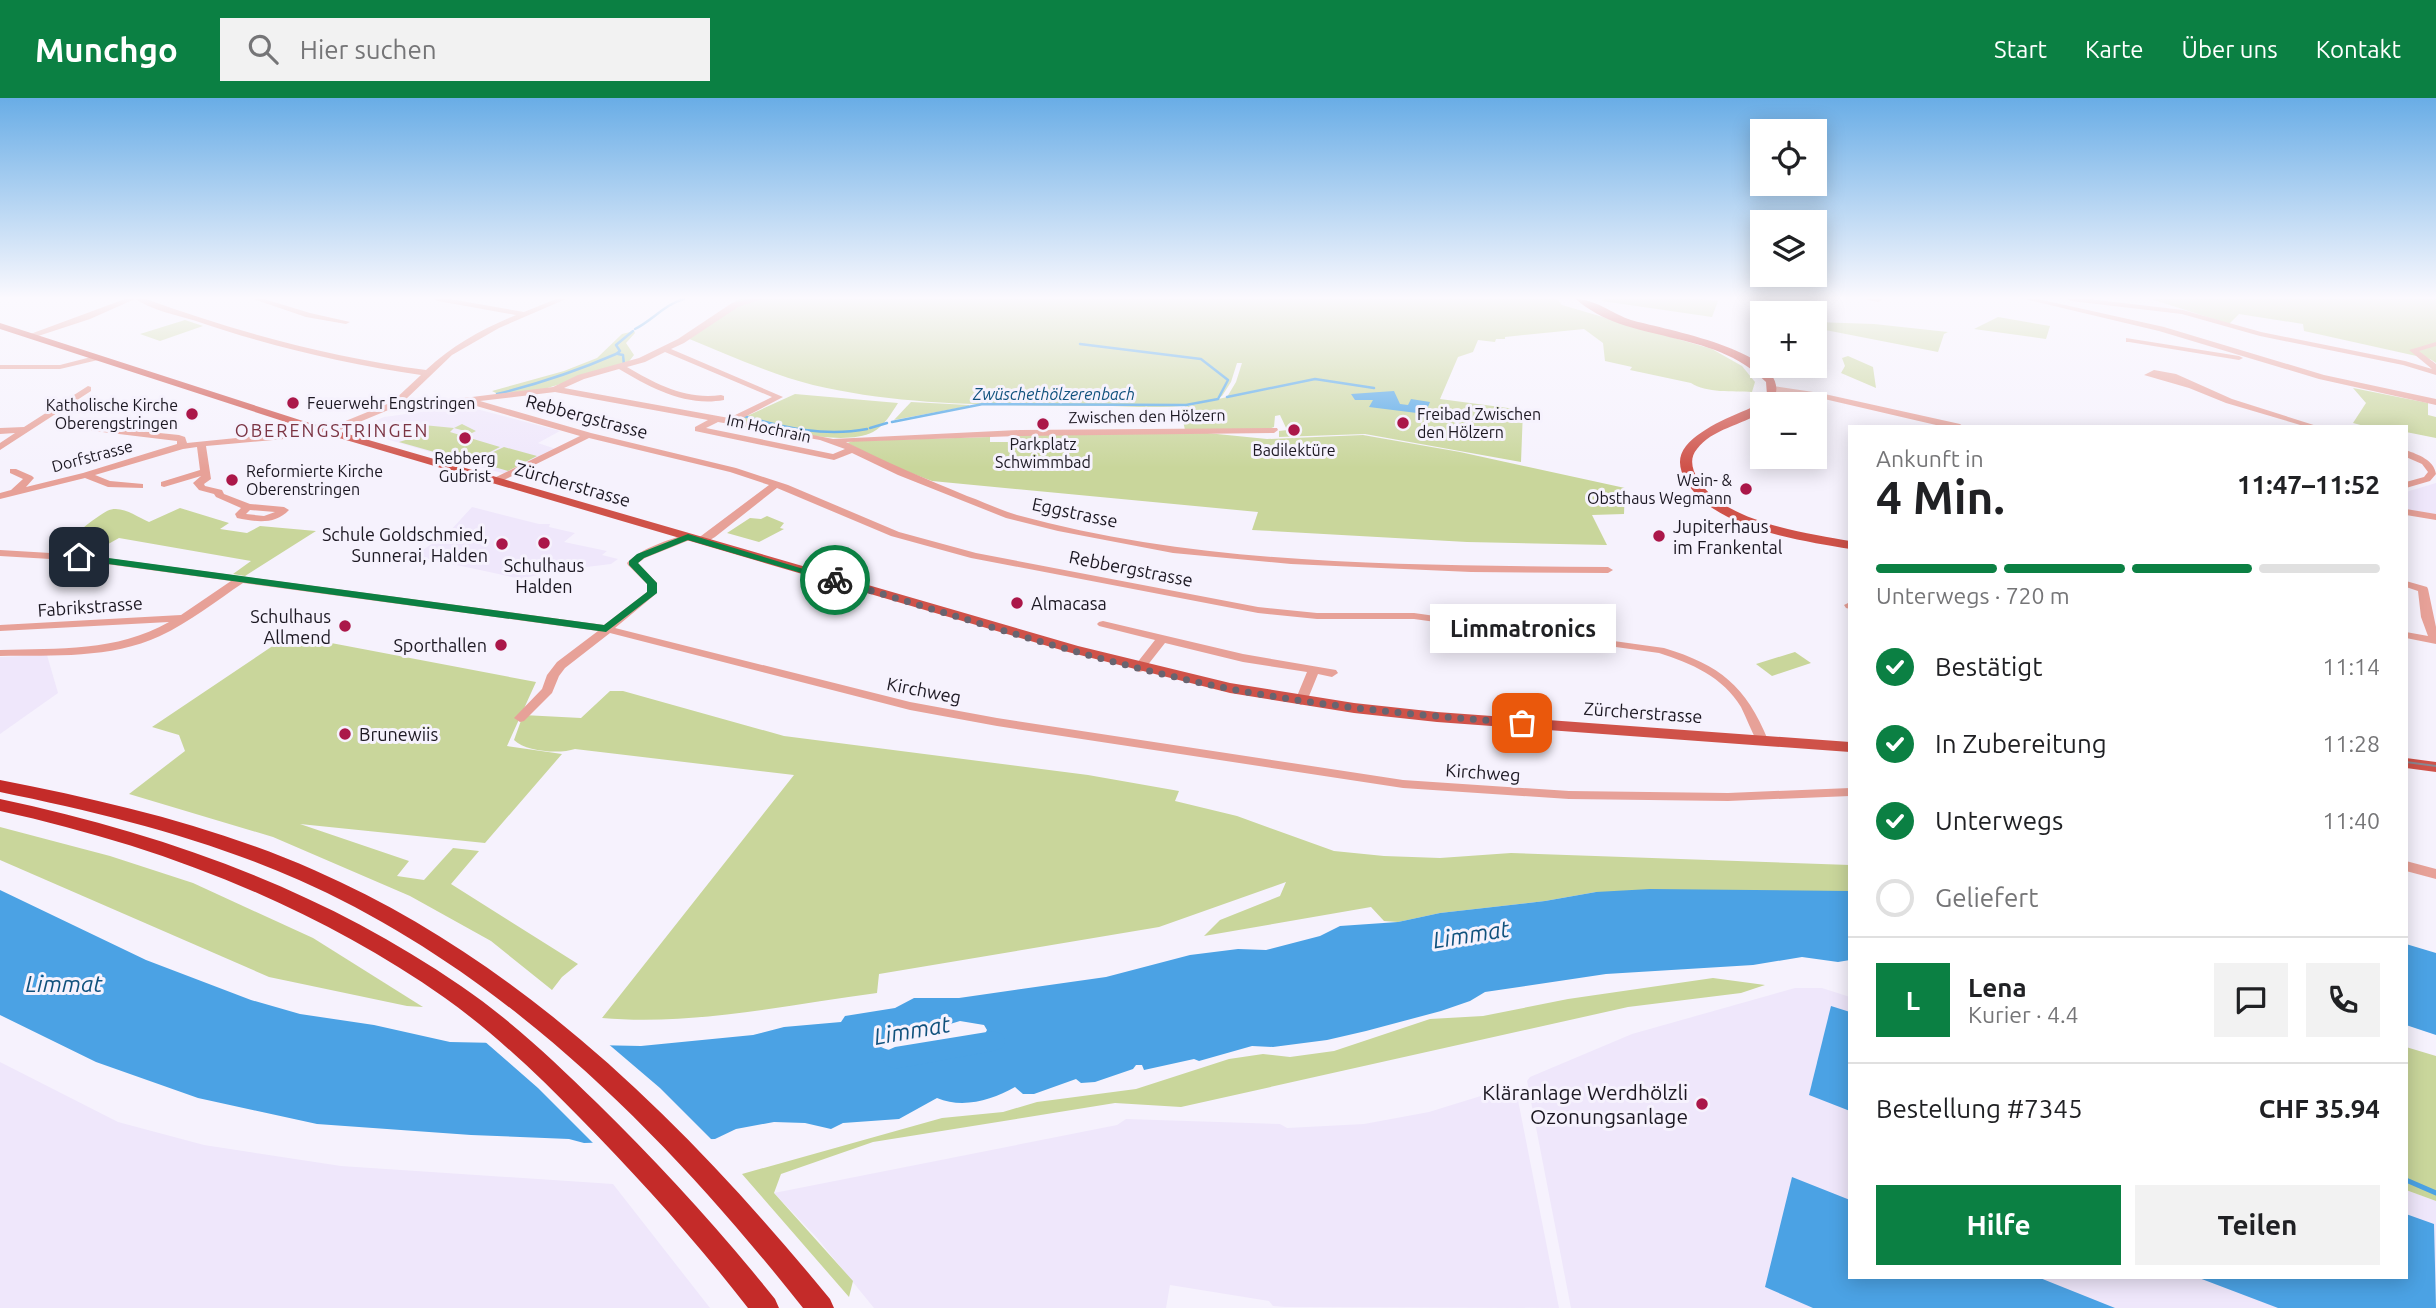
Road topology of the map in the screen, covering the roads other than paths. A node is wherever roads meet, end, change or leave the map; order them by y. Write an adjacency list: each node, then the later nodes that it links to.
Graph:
1 (87, 355): 12 (main road, Zürcherstrasse)
2 (323, 355): 16 (street)
3 (446, 355): 16 (street)
4 (650, 355): 14 (street)
5 (681, 355): 28 (street)
6 (1736, 355): 20 (main road)
7 (2218, 355): 8 (street)
8 (2245, 355)
9 (2249, 355): 24 (street)
10 (2371, 355): 15 (street)
11 (2419, 355): 15 (street)
12 (95, 358): 13 (street); 29 (main road, Zürcherstrasse)
13 (0, 367)
14 (621, 367): 19 (street); 22 (street)
15 (2435, 370)
16 (428, 373): 25 (street)
17 (2192, 386): 31 (street)
18 (88, 389): 33 (street)
19 (555, 389): 23 (street); 27 (street, Eggstrasse)
20 (1773, 389): 21 (main road); 30 (street)
21 (1772, 392)
22 (721, 398)
23 (475, 400): 25 (street); 38 (street, Rebbergstrasse)
24 (2436, 402)
25 (397, 403): 36 (street); 37 (street, Dorfstrasse)
26 (1750, 413): 60 (main road)
27 (716, 419): 28 (street, Eggstrasse); 44 (street, Im Hochrain)
28 (728, 422): 40 (street, Eggstrasse)
29 (299, 424): 37 (main road, Zürcherstrasse); 39 (street)
30 (1950, 425)
31 (2309, 425)
32 (94, 428): 42 (street)
33 (27, 430): 35 (street); 43 (street)
34 (1274, 430): 40 (street, Zwischen den Hölzern)
35 (0, 431)
36 (347, 431): 37 (main road, Zürcherstrasse); 49 (main road, Zürcherstrasse)
37 (328, 432): 39 (street, Dorfstrasse)
38 (588, 435): 49 (street); 51 (street, Rebbergstrasse)
39 (280, 438): 41 (street, Dorfstrasse)
40 (831, 440): 44 (street, Eggstrasse)
41 (201, 445): 42 (street, Dorfstrasse); 47 (street)
42 (182, 446): 48 (street, Dorfstrasse)
43 (0, 447)
44 (853, 450): 62 (street, Eggstrasse)
45 (2408, 454): 52 (street)
46 (13, 471): 54 (street)
47 (205, 472): 50 (street); 56 (street)
48 (86, 475): 53 (street); 54 (street, Dorfstrasse)
49 (495, 481): 59 (main road, Zürcherstrasse)
50 (164, 484)
51 (776, 484): 59 (street); 78 (street, Rebbergstrasse)
52 (2408, 484)
53 (140, 486)
54 (15, 492): 55 (street, Dorfstrasse)
55 (0, 496)
56 (248, 507)
57 (2408, 512): 58 (street)
58 (2436, 517)
59 (694, 539): 68 (street); 73 (main road, Zürcherstrasse)
60 (1848, 545)
61 (0, 553): 63 (street, Kirchweg)
62 (1608, 570)
63 (241, 579): 65 (street); 68 (street, Kirchweg)
64 (2408, 585): 71 (street)
65 (182, 618): 67 (street, Fabrikstrasse); 72 (street)
66 (1103, 624): 70 (street)
67 (0, 628)
68 (607, 629): 77 (street); 83 (street, Kirchweg)
69 (2408, 635): 71 (street)
70 (1161, 640): 73 (street); 74 (street)
71 (2435, 641)
72 (0, 653)
73 (1139, 668): 76 (main road, Zürcherstrasse)
74 (1314, 669): 75 (street); 76 (street)
75 (1332, 673)
76 (1301, 701): 78 (main road, Zürcherstrasse)
77 (520, 719)
78 (1768, 740): 79 (main road, Zürcherstrasse)
79 (1848, 747)
80 (2408, 763): 81 (main road)
81 (2436, 767)
82 (0, 786): 88 (highway)
83 (1848, 792)
84 (0, 805): 87 (highway)
85 (2408, 867): 86 (street)
86 (2436, 874)
87 (765, 1308)
88 (820, 1308)

